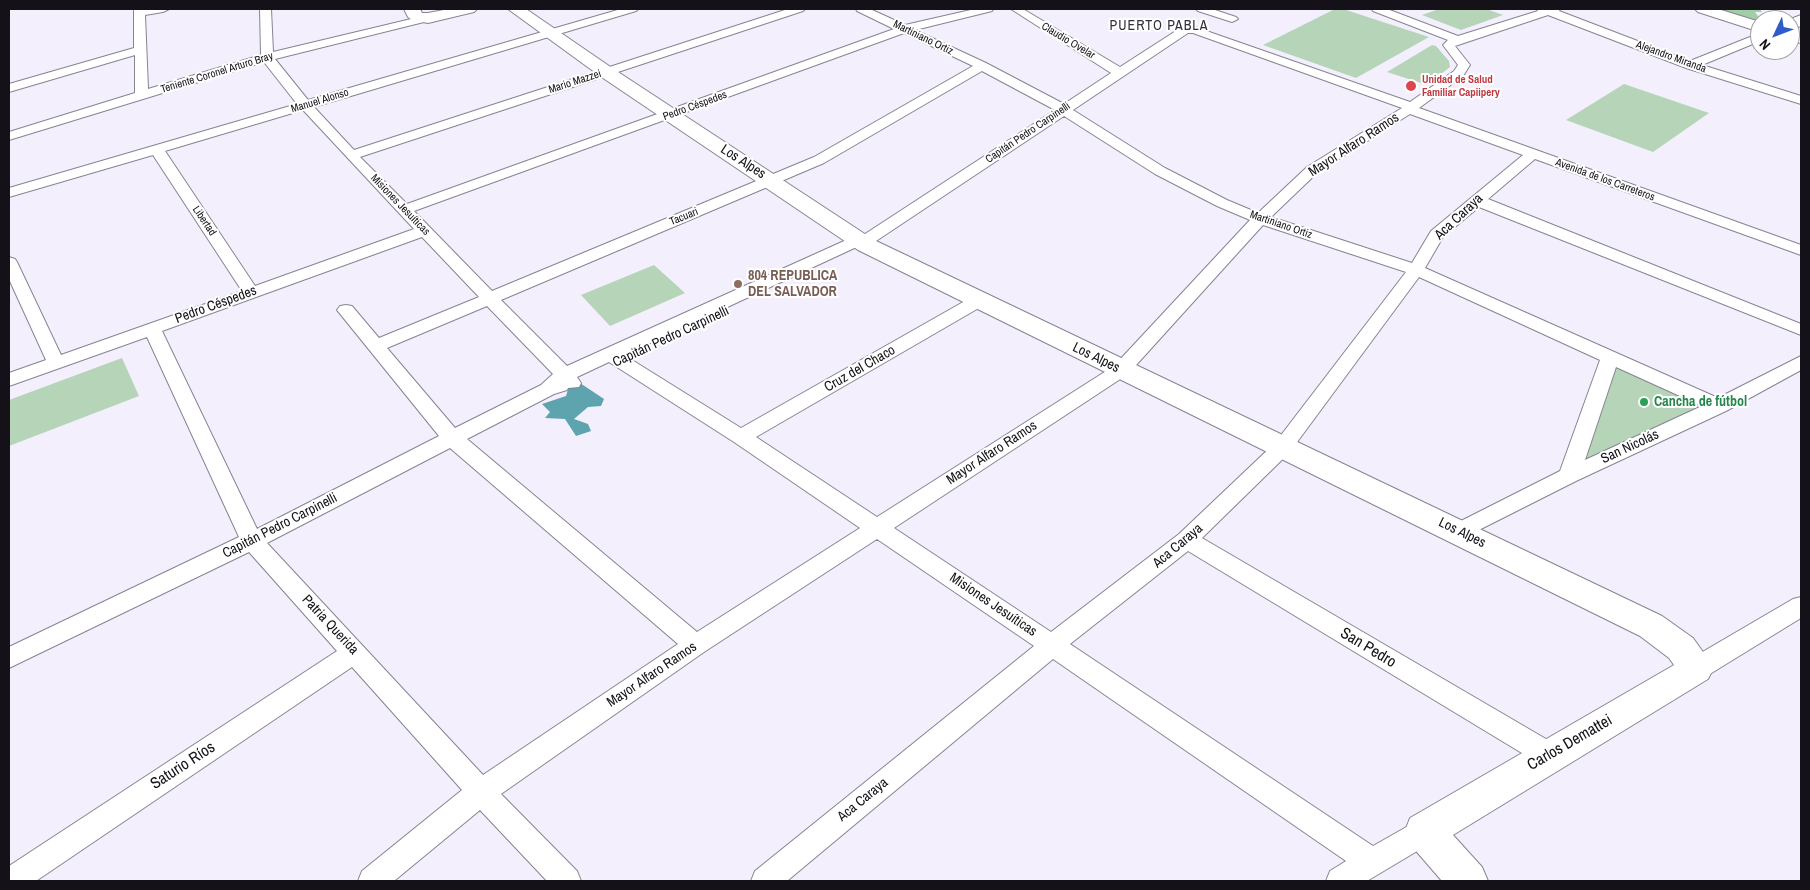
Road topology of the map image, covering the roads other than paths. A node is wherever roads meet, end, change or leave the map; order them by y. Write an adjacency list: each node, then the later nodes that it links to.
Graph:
1 (163, 9): 14 (street)
2 (265, 9): 25 (street)
3 (412, 9): 16 (street)
4 (469, 9): 16 (street)
5 (516, 9): 21 (street, Los Alpes)
6 (632, 9): 21 (street, Manuel Alonso)
7 (799, 9): 28 (street, Mario Mazzei)
8 (861, 9): 19 (street, Martiniano Ortiz)
9 (988, 9): 19 (street, Pedro Céspedes)
10 (1016, 9): 29 (street, Claudio Ovelar)
11 (1202, 9): 17 (street)
12 (1377, 9): 22 (street)
13 (1703, 9): 18 (street)
14 (139, 10): 24 (street)
15 (1548, 10): 22 (street); 26 (street, Alejandro Miranda)
16 (428, 18): 25 (street, Teniente Coronel Arturo Bray)
17 (1232, 19)
18 (1750, 24)
19 (905, 29): 27 (street, Martiniano Ortiz); 36 (street, Pedro Céspedes)
20 (1186, 29): 29 (street, Capitán Pedro Carpinelli); 34 (street, Avenida de los Carreteros)
21 (549, 32): 28 (street, Los Alpes); 33 (street, Manuel Alonso)
22 (1458, 40): 34 (street, Mayor Alfaro Ramos)
23 (1750, 41): 26 (street)
24 (139, 50): 30 (street); 31 (street)
25 (267, 57): 31 (street, Teniente Coronel Arturo Bray); 33 (street, Misiones Jesuíticas)
26 (1690, 64): 32 (street, Alejandro Miranda)
27 (982, 66): 35 (street, Martiniano Ortiz); 41 (street, Tacuari)
28 (606, 72): 36 (street, Los Alpes); 40 (street, Mario Mazzei)
29 (1120, 72): 35 (street, Capitán Pedro Carpinelli)
30 (9, 88)
31 (142, 95): 37 (street, Teniente Coronel Arturo Bray)
32 (1801, 100)
33 (305, 105): 38 (street, Manuel Alonso); 40 (street, Misiones Jesuíticas)
34 (1410, 108): 39 (street, Avenida de los Carreteros); 45 (street, Mayor Alfaro Ramos)
35 (1064, 109): 45 (street, Martiniano Ortiz); 47 (street, Capitán Pedro Carpinelli)
36 (671, 114): 41 (street, Los Alpes); 44 (street, Pedro Céspedes)
37 (9, 136)
38 (156, 150): 42 (street, Manuel Alonso); 51 (street, Libertad)
39 (1532, 154): 43 (street, Aca Caraya); 48 (street, Avenida de los Carreteros)
40 (351, 155): 44 (street, Misiones Jesuíticas)
41 (772, 181): 47 (street, Los Alpes); 52 (street, Tacuari)
42 (9, 193)
43 (1476, 200): 49 (street, Aca Caraya); 56 (street)
44 (404, 210): 46 (street, Misiones Jesuíticas)
45 (1260, 219): 49 (street, Martiniano Ortiz); 61 (street, Mayor Alfaro Ramos)
46 (424, 230): 51 (street, Pedro Céspedes); 52 (street, Misiones Jesuíticas)
47 (865, 241): 53 (street, Los Alpes); 59 (street, Capitán Pedro Carpinelli)
48 (1801, 250)
49 (1416, 270): 58 (street, Martiniano Ortiz); 68 (street, Aca Caraya)
50 (11, 272): 60 (street)
51 (251, 292): 55 (street, Pedro Céspedes)
52 (490, 297): 57 (street, Tacuari); 63 (street, Misiones Jesuíticas)
53 (978, 300): 61 (street, Los Alpes); 66 (street, Cruz del Chaco)
54 (346, 310): 57 (street)
55 (152, 328): 60 (street, Pedro Céspedes); 72 (street, Patria Querida)
56 (1801, 330)
57 (375, 346): 67 (street)
58 (1611, 356): 65 (street, Martiniano Ortiz); 69 (street)
59 (615, 357): 63 (street, Capitán Pedro Carpinelli); 66 (street, Misiones Jesuíticas)
60 (56, 363): 64 (street, Pedro Céspedes)
61 (1120, 370): 68 (street, Los Alpes); 70 (street, Mayor Alfaro Ramos)
62 (1796, 372): 65 (street, San Nicolás)
63 (568, 379): 67 (street, Capitán Pedro Carpinelli)
64 (9, 380)
65 (1718, 406): 69 (street, San Nicolás)
66 (741, 437): 70 (street, Misiones Jesuíticas)
67 (452, 438): 72 (street, Capitán Pedro Carpinelli); 75 (street)
68 (1282, 448): 71 (street, Los Alpes); 73 (street, Aca Caraya)
69 (1568, 476): 71 (street, San Nicolás)
70 (876, 528): 75 (street, Mayor Alfaro Ramos); 76 (street, Misiones Jesuíticas)
71 (1460, 532): 79 (street, Los Alpes)
72 (252, 540): 77 (street, Patria Querida); 78 (street, Capitán Pedro Carpinelli)
73 (1187, 540): 76 (street, Aca Caraya); 80 (street, San Pedro)
74 (1801, 606): 79 (street, Carlos Demattei)
75 (696, 645): 81 (street, Mayor Alfaro Ramos)
76 (1052, 645): 83 (street, Misiones Jesuíticas); 87 (street, Aca Caraya)
77 (356, 652): 81 (street, Patria Querida); 84 (street, Saturio Ríos)
78 (9, 658)
79 (1696, 669): 80 (street, Carlos Demattei)
80 (1549, 755): 82 (street, Carlos Demattei)
81 (481, 792): 85 (street, Mayor Alfaro Ramos); 86 (street, Patria Querida)
82 (1424, 830): 83 (street, Carlos Demattei); 89 (street)
83 (1372, 862): 88 (street, Carlos Demattei)
84 (11, 881)
85 (372, 881)
86 (567, 881)
87 (765, 881)
88 (1340, 881)
89 (1468, 881)

